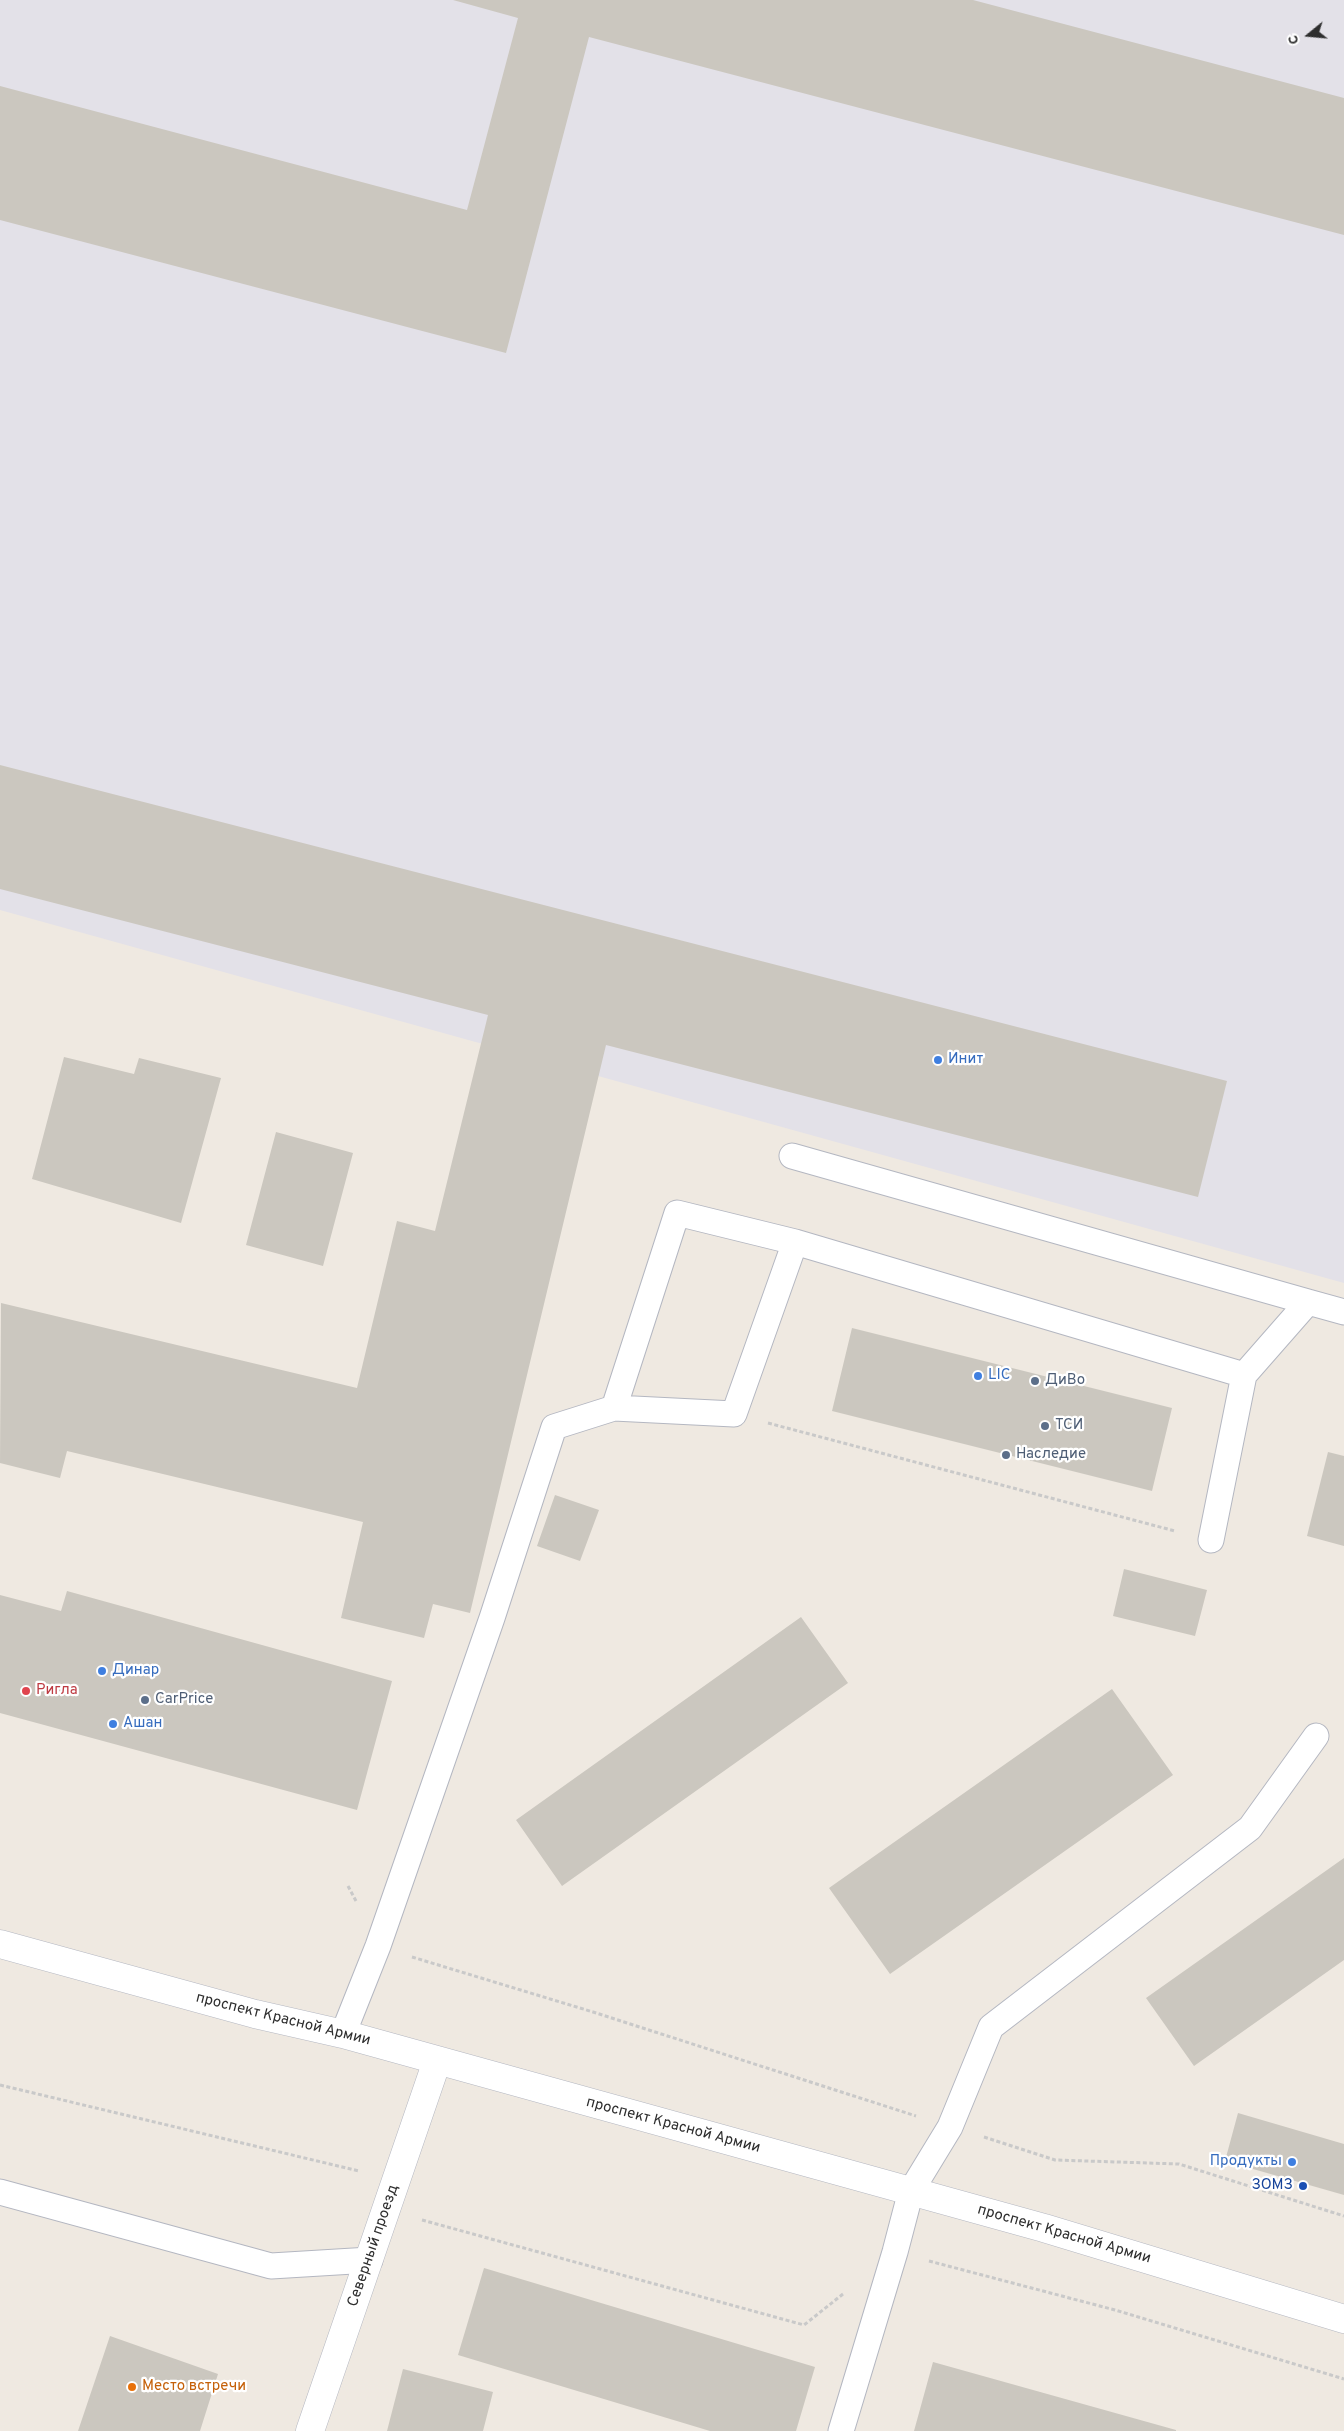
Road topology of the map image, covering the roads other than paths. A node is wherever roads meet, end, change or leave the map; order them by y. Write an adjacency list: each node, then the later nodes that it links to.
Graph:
1 (792, 1156): 3 (lane)
2 (795, 1242): 5 (lane); 6 (lane); 6 (lane)
3 (1308, 1302): 4 (lane); 5 (lane)
4 (1344, 1312)
5 (1244, 1375): 7 (lane)
6 (614, 1408): 10 (lane)
7 (1211, 1540)
8 (1316, 1736): 12 (lane)
9 (0, 1944): 10 (main road, проспект Красной Армии)
10 (343, 2034): 11 (main road, проспект Красной Армии)
11 (437, 2061): 12 (main road, проспект Красной Армии); 14 (main road, Северный проезд)
12 (911, 2191): 15 (main road, проспект Красной Армии); 17 (lane)
13 (0, 2192): 14 (lane)
14 (370, 2260): 16 (main road, Северный проезд)
15 (1344, 2319)
16 (310, 2431)
17 (841, 2431)

